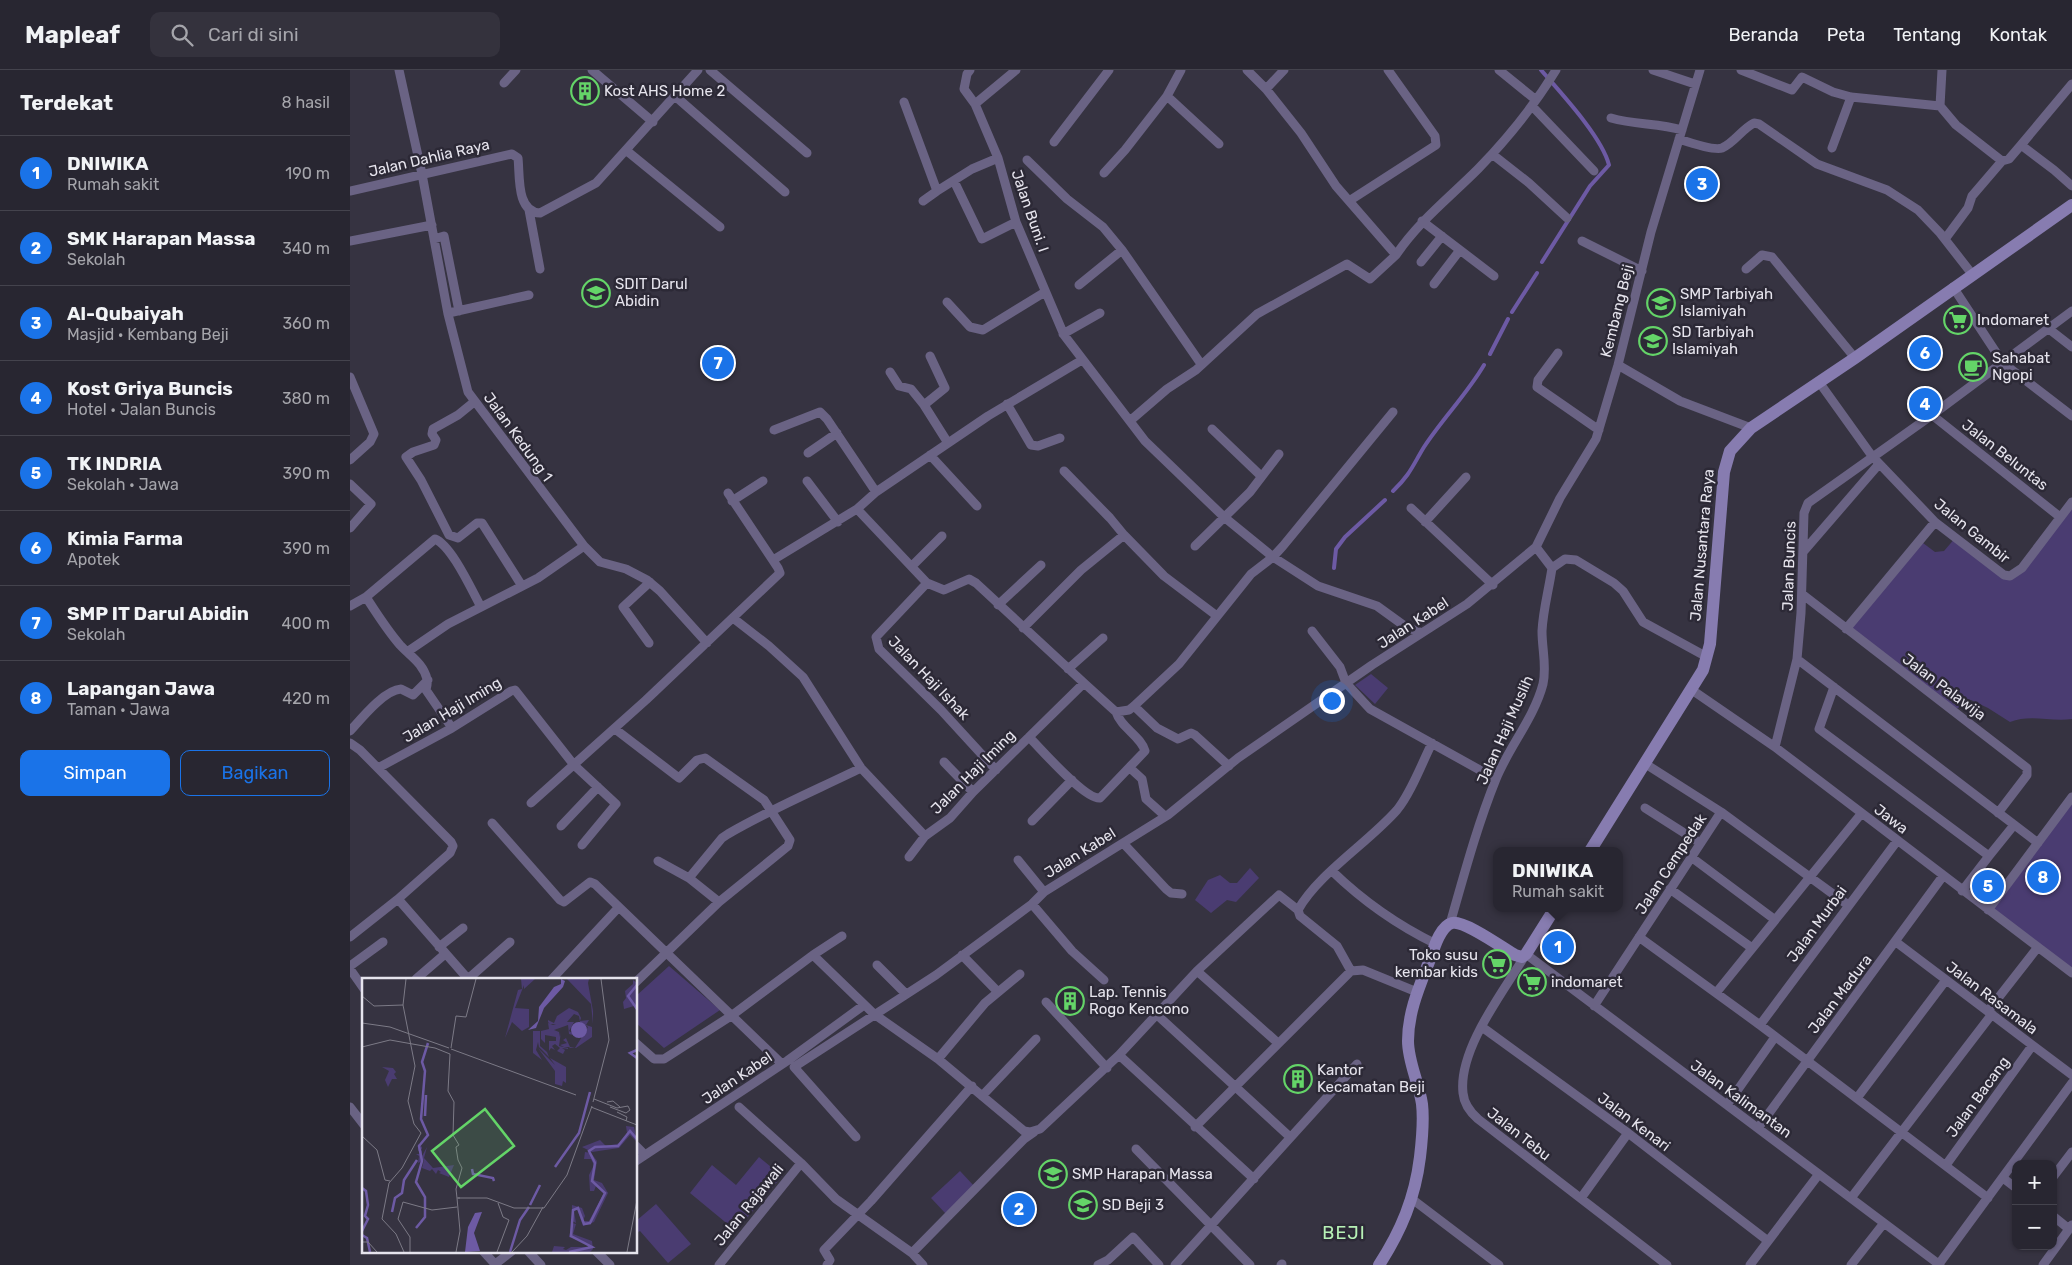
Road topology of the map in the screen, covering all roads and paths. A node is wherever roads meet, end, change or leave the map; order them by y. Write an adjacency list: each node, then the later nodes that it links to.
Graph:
1 (399, 70): 46 (street, Jalan Kedung 1)
2 (516, 70): 19 (street)
3 (592, 70): 31 (street)
4 (698, 70): 23 (street)
5 (710, 70): 39 (street)
6 (970, 70): 28 (street, Jalan Buni. I)
7 (1016, 70): 28 (street)
8 (1109, 70): 34 (street)
9 (1180, 70): 24 (street)
10 (1247, 70): 22 (street)
11 (1284, 70): 22 (street)
12 (1388, 70): 53 (street)
13 (1499, 70): 27 (street)
14 (1654, 70): 20 (street)
15 (1700, 70): 20 (street, Kembang Beji)
16 (1741, 70): 25 (street)
17 (1942, 70): 29 (street)
18 (1554, 73): 27 (street)
19 (504, 83)
20 (1696, 84): 32 (street, Kembang Beji)
21 (2072, 84): 36 (street)
22 (1266, 89): 53 (street)
23 (676, 96): 31 (street); 51 (street)
24 (1167, 96): 35 (street); 45 (street)
25 (1852, 97): 29 (street); 37 (street)
26 (904, 102): 50 (street)
27 (1534, 103): 40 (street); 44 (street)
28 (975, 104): 41 (street, Jalan Buni. I)
29 (1940, 106): 43 (street)
30 (1611, 118): 32 (street)
31 (652, 122): 38 (street)
32 (1682, 130): 33 (street, Kembang Beji)
33 (1679, 140): 63 (street); 72 (street, Kembang Beji)
34 (1054, 142)
35 (1219, 144)
36 (2021, 146): 43 (street); 48 (street)
37 (1832, 148)
38 (627, 151): 55 (street); 60 (street)
39 (807, 153)
40 (1492, 154): 56 (street); 57 (street)
41 (998, 158): 47 (street); 58 (street, Jalan Buni. I)
42 (1027, 160): 66 (street)
43 (2002, 161): 63 (street)
44 (1594, 171)
45 (1104, 173)
46 (422, 174): 49 (street, Jalan Dahlia Raya); 55 (street, Jalan Dahlia Raya); 59 (street, Jalan Kedung 1)
47 (954, 181): 50 (street); 58 (street)
48 (2072, 186)
49 (350, 191)
50 (937, 191): 52 (street)
51 (786, 192)
52 (923, 201)
53 (1349, 201): 68 (street)
54 (2072, 205): 73 (street, Jalan Nusantara Raya)
55 (529, 210): 71 (street)
56 (1567, 218)
57 (1422, 221): 61 (street); 68 (street)
58 (1016, 222): 78 (street, Jalan Buni. I)
59 (432, 225): 62 (street, Jalan Kedung 1); 64 (street)
60 (720, 227)
61 (1442, 236): 67 (street); 69 (street)
62 (434, 239): 81 (street); 84 (street, Jalan Kedung 1)
63 (1945, 239): 73 (street)
64 (350, 241)
65 (1582, 241): 72 (street)
66 (1122, 250): 76 (street); 92 (street)
67 (1460, 250): 74 (street); 75 (street)
68 (1396, 255): 92 (street)
69 (1421, 262)
70 (1746, 269): 90 (street)
71 (540, 270)
72 (1642, 271): 94 (street, Kembang Beji)
73 (1972, 274): 77 (street, Jalan Nusantara Raya)
74 (1494, 276)
75 (1434, 284)
76 (1079, 285)
77 (1953, 287): 90 (street, Jalan Nusantara Raya); 93 (street)
78 (1046, 292): 80 (street); 86 (street, Jalan Buni. I)
79 (529, 295): 81 (street)
80 (947, 302)
81 (459, 311): 84 (street)
82 (2072, 311): 85 (street, Jalan Buncis)
83 (1100, 313): 86 (street)
84 (448, 314): 98 (street, Jalan Kedung 1)
85 (2049, 329): 87 (street); 93 (street, Jalan Buncis)
86 (1064, 334): 91 (street, Jalan Buni. I)
87 (2072, 347)
88 (1558, 353): 108 (street)
89 (930, 356): 100 (street)
90 (1854, 358): 97 (street, Jalan Nusantara Raya)
91 (1082, 360): 99 (street); 104 (street, Jalan Buni. I)
92 (1201, 364): 104 (street)
93 (2003, 364): 102 (street, Jalan Buncis); 103 (street)
94 (1618, 365): 105 (street); 108 (street, Kembang Beji)
95 (890, 372): 100 (street)
96 (350, 377): 116 (street)
97 (1819, 382): 105 (street, Jalan Nusantara Raya); 115 (street, Jalan Gambir)
98 (474, 402): 137 (street, Jalan Kedung 1); 149 (street)
99 (1007, 404): 110 (street); 111 (street)
100 (924, 405): 111 (street)
101 (1393, 412): 141 (street)
102 (1932, 415): 115 (street, Jalan Buncis); 130 (street, Jalan Beluntas)
103 (2072, 416)
104 (1131, 420): 129 (street, Jalan Buni. I)
105 (1751, 428): 165 (street, Jalan Nusantara Raya)
106 (1212, 429): 119 (street)
107 (774, 430): 109 (street)
108 (1599, 430): 139 (street, Kembang Beji)
109 (836, 433): 112 (street); 124 (street)
110 (1060, 438)
111 (948, 443): 114 (street)
112 (808, 453)
113 (1279, 454): 119 (street)
114 (930, 455): 124 (street); 126 (street)
115 (1872, 456): 117 (street, Jalan Gambir); 140 (street, Jalan Buncis)
116 (350, 460)
117 (1879, 464): 133 (street, Jalan Gambir); 140 (street)
118 (1064, 471): 135 (street)
119 (1261, 476): 129 (street)
120 (1466, 477): 132 (street)
121 (807, 481): 131 (street)
122 (763, 482): 142 (street)
123 (350, 484): 134 (street)
124 (876, 492): 128 (street)
125 (2072, 502): 130 (street, Jalan Gambir)
126 (977, 506)
127 (1411, 508): 132 (street)
128 (857, 509): 131 (street); 144 (street)
129 (1224, 517): 138 (street); 141 (street, Jalan Buni. I)
130 (2060, 517): 133 (street, Jalan Gambir)
131 (838, 522): 142 (street)
132 (1425, 522): 148 (street)
133 (1935, 522): 158 (street)
134 (350, 528)
135 (1124, 535): 155 (street); 157 (street)
136 (942, 536): 144 (street)
137 (584, 546): 146 (street, Jalan Kedung 1); 149 (street)
138 (1196, 546)
139 (1536, 547): 145 (street); 148 (street, Jalan Kabel)
140 (1802, 552): 150 (street, Jalan Buncis)
141 (1272, 557): 155 (street); 160 (street, Jalan Buni. I)
142 (773, 560): 156 (street)
143 (1041, 565): 152 (street)
144 (912, 566): 147 (street)
145 (1552, 568): 165 (street); 190 (street, Jalan Haji Muslih)
146 (650, 582): 162 (street); 163 (street, Jalan Kedung 1)
147 (927, 583): 152 (street); 189 (street, Jalan Haji Ishak)
148 (1493, 585): 160 (street, Jalan Kabel)
149 (522, 586): 154 (street)
150 (1802, 594): 158 (street, Jalan Palawija); 166 (street, Jalan Buncis)
151 (366, 597): 153 (street); 154 (street); 164 (street)
152 (998, 605): 157 (street)
153 (350, 606)
154 (481, 608): 164 (street)
155 (1216, 616): 173 (street)
156 (733, 618): 163 (street); 187 (street)
157 (1023, 628): 167 (street)
158 (1846, 629): 199 (street, Jalan Palawija)
159 (1312, 631): 170 (street)
160 (1422, 633): 170 (street, Jalan Kabel)
161 (1103, 638): 167 (street)
162 (649, 643)
163 (707, 643): 176 (street)
164 (407, 652): 168 (street)
165 (1707, 657): 172 (street, Jalan Nusantara Raya)
166 (1797, 659): 171 (street); 181 (street, Jalan Buncis)
167 (1068, 669): 169 (street)
168 (428, 680): 175 (street); 177 (street)
169 (1084, 683): 174 (street); 178 (street, Jalan Haji Iming)
170 (1346, 683): 180 (street); 185 (street, Jalan Kabel)
171 (1834, 688): 199 (street); 213 (street)
172 (1692, 690): 181 (street, Jawa); 183 (street, Jalan Nusantara Raya)
173 (1134, 706): 174 (street); 185 (street)
174 (1116, 712): 188 (street)
175 (452, 728): 184 (street, Jalan Haji Iming); 186 (street, Jalan Haji Iming)
176 (615, 729): 184 (street); 197 (street)
177 (350, 731)
178 (1029, 737): 189 (street, Jalan Haji Iming); 191 (street)
179 (350, 743): 186 (street)
180 (1432, 743): 190 (street); 218 (street)
181 (1775, 748): 200 (street, Jawa)
182 (944, 762): 193 (street)
183 (1644, 763): 198 (street); 212 (street, Jalan Nusantara Raya)
184 (574, 765): 192 (street); 195 (street)
185 (1228, 766): 201 (street, Jalan Kabel)
186 (378, 768): 226 (street)
187 (861, 768): 197 (street); 206 (street)
188 (1130, 768): 191 (street); 201 (street)
189 (996, 770): 193 (street, Jalan Haji Iming)
190 (1496, 779): 235 (street, Jalan Haji Muslih)
191 (1072, 780): 202 (street)
192 (598, 787): 205 (street); 211 (street)
193 (973, 792): 206 (street, Jalan Haji Iming)
194 (2072, 797): 210 (street)
195 (531, 803)
196 (1646, 808): 209 (street)
197 (772, 809): 221 (street); 227 (street)
198 (1721, 812): 209 (street, Jalan Cempedak); 219 (street)
199 (1998, 813): 204 (street)
200 (1861, 814): 207 (street, Jawa); 219 (street)
201 (1165, 816): 208 (street, Jalan Kabel)
202 (1032, 821)
203 (492, 823): 230 (street)
204 (2014, 825): 210 (street); 213 (street)
205 (561, 826)
206 (925, 836): 214 (street, Jalan Haji Iming)
207 (1897, 841): 220 (street, Jawa); 229 (street, Jalan Murbai)
208 (1123, 843): 224 (street, Jalan Kabel); 225 (street)
209 (1700, 843): 215 (street, Jalan Cempedak)
210 (2038, 843): 232 (street)
211 (582, 845)
212 (1592, 847)
213 (1989, 856): 223 (street)
214 (909, 857)
215 (1691, 857): 222 (street, Jalan Cempedak); 234 (street)
216 (1018, 860): 224 (street)
217 (658, 861): 221 (street)
218 (1332, 872): 231 (street); 243 (street)
219 (1810, 876): 229 (street); 234 (street)
220 (1944, 876): 223 (street, Jawa); 242 (street, Jalan Madura)
221 (688, 878): 227 (street)
222 (1670, 889): 239 (street, Jalan Cempedak); 245 (street)
223 (1962, 891): 232 (street, Jawa)
224 (1044, 892): 228 (street, Jalan Kabel)
225 (1182, 894)
226 (398, 899): 238 (street); 246 (street)
227 (719, 902): 247 (street)
228 (1032, 904): 249 (street, Jalan Kabel); 262 (street)
229 (1848, 905): 276 (street, Jalan Murbai)
230 (618, 908): 247 (street); 260 (street)
231 (1298, 910): 253 (street); 254 (street)
232 (1988, 910): 244 (street, Jawa)
233 (1552, 912): 250 (street)
234 (1774, 920): 245 (street)
235 (1450, 924): 243 (street); 250 (street)
236 (463, 928): 246 (street)
237 (842, 936): 248 (street)
238 (350, 937)
239 (1639, 937): 267 (street); 271 (street, Jalan Cempedak)
240 (383, 942): 252 (street)
241 (510, 942): 259 (street)
242 (1896, 942): 263 (street, Jalan Rasamala); 285 (street, Jalan Madura)
243 (1436, 944): 266 (street)
244 (2038, 947): 255 (street, Jawa); 272 (street)
245 (1752, 948): 267 (street)
246 (442, 951): 257 (street); 258 (street)
247 (665, 953): 261 (street); 275 (street)
248 (813, 955): 270 (street); 275 (street)
249 (962, 955): 265 (street); 268 (street, Jalan Kabel)
250 (1524, 956): 271 (street, Jalan Kalimantan); 277 (street, Jalan Tebu)
251 (877, 964): 268 (street)
252 (350, 968): 264 (street)
253 (1197, 971): 274 (street); 280 (street)
254 (1351, 971): 266 (street); 280 (street)
255 (2072, 973)
256 (1020, 974): 265 (street)
257 (417, 978)
258 (467, 978)
259 (469, 978)
260 (553, 978)
261 (638, 980)
262 (1104, 980)
263 (1946, 980): 272 (street, Jalan Rasamala); 294 (street)
264 (362, 987)
265 (997, 991): 284 (street)
266 (1417, 992): 321 (street)
267 (1716, 992): 276 (street)
268 (906, 994): 273 (street, Jalan Kabel)
269 (1046, 1002): 288 (street)
270 (864, 1006): 273 (street); 286 (street, Jalan Kabel)
271 (1594, 1006): 295 (street, Jalan Kalimantan)
272 (1990, 1013): 282 (street, Jalan Rasamala); 302 (street)
273 (874, 1014): 284 (street); 304 (street, Jalan Kabel)
274 (1156, 1014): 283 (street); 292 (street)
275 (731, 1016): 281 (street); 286 (street)
276 (1760, 1025): 278 (street)
277 (1482, 1027): 303 (street, Jalan Kenari); 318 (street, Jalan Tebu)
278 (1775, 1037): 285 (street); 295 (street)
279 (1036, 1039): 293 (street)
280 (1278, 1042): 292 (street)
281 (638, 1045)
282 (2032, 1046): 289 (street, Jalan Rasamala); 312 (street, Jalan Bacang)
283 (1120, 1055): 288 (street); 299 (street)
284 (938, 1059): 291 (street)
285 (1808, 1061): 294 (street); 300 (street, Jalan Madura)
286 (782, 1064): 309 (street, Jalan Kabel)
287 (1357, 1064): 305 (street)
288 (1107, 1068): 301 (street)
289 (2072, 1075)
290 (2072, 1082): 315 (street)
291 (972, 1086): 293 (street); 322 (street)
292 (1236, 1086): 299 (street); 305 (street)
293 (982, 1096): 301 (street)
294 (1857, 1098): 302 (street)
295 (1726, 1105): 300 (street, Jalan Kalimantan)
296 (350, 1107): 298 (street)
297 (739, 1107): 311 (street, Jalan Rajawali)
298 (362, 1122)
299 (1195, 1127): 316 (street)
300 (1758, 1128): 314 (street, Jalan Kalimantan)
301 (1035, 1131): 332 (street)
302 (1901, 1131): 312 (street); 319 (street)
303 (1628, 1133): 318 (street); 327 (street, Jalan Kenari)
304 (856, 1137)
305 (1290, 1137): 316 (street)
306 (638, 1148): 309 (street)
307 (1136, 1149): 325 (street)
308 (2072, 1152): 313 (street)
309 (645, 1155): 310 (street, Jalan Kabel)
310 (638, 1160)
311 (801, 1163): 322 (street, Jalan Rajawali); 337 (street, Jalan Rajawali)
312 (1946, 1165): 320 (street)
313 (2057, 1172)
314 (1819, 1174): 319 (street, Jalan Kalimantan); 327 (street)
315 (2003, 1178): 317 (street); 320 (street)
316 (1254, 1179): 325 (street)
317 (2012, 1185)
318 (1581, 1198): 346 (street, Jalan Tebu)
319 (1851, 1198): 324 (street, Jalan Kalimantan)
320 (1988, 1198): 349 (street)
321 (1412, 1199): 344 (street); 345 (street)
322 (856, 1214): 332 (street, Jalan Rajawali); 338 (street)
323 (2057, 1219): 326 (street)
324 (1884, 1223): 348 (street); 349 (street, Jalan Kalimantan)
325 (1212, 1226): 342 (street); 343 (street)
326 (2070, 1227): 334 (street)
327 (1768, 1241): 347 (street)
328 (485, 1252): 333 (street)
329 (511, 1252): 333 (street)
330 (529, 1252): 335 (street)
331 (597, 1252): 336 (street)
332 (912, 1252): 339 (street, Jalan Rajawali)
333 (495, 1264)
334 (2046, 1264)
335 (541, 1265)
336 (610, 1265)
337 (719, 1265)
338 (827, 1265)
339 (923, 1265)
340 (1098, 1265): 341 (street)
341 (1159, 1265)
342 (1175, 1265)
343 (1250, 1265)
344 (1379, 1265)
345 (1499, 1265)
346 (1667, 1265)
347 (1750, 1265)
348 (1851, 1265)
349 (1939, 1265)

